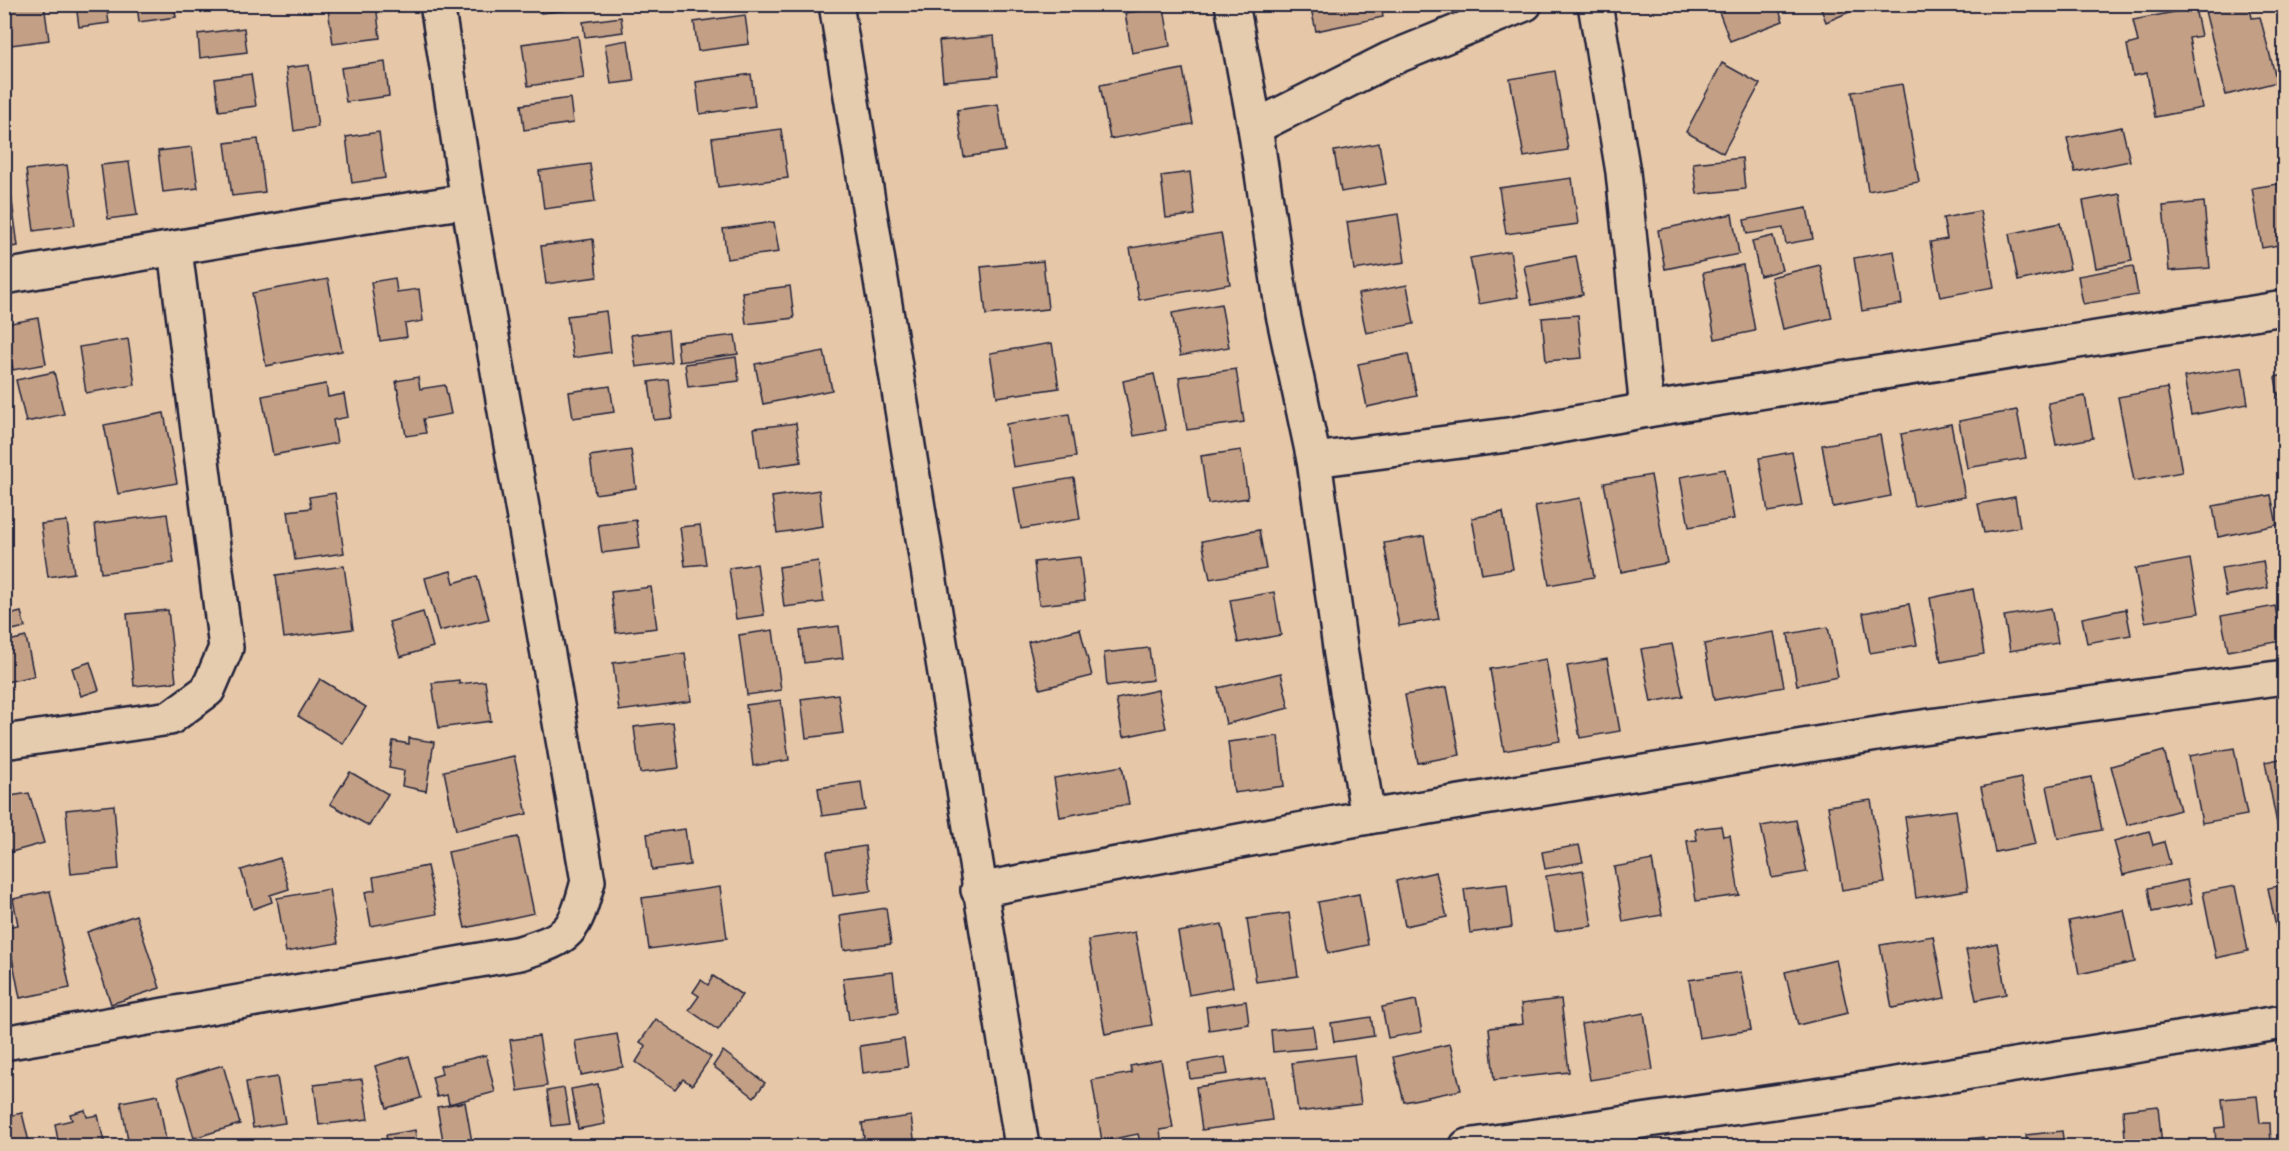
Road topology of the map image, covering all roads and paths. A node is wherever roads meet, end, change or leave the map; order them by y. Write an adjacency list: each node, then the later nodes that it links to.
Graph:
1 (437, 4): 7 (street)
2 (836, 4): 16 (street)
3 (1232, 4): 6 (street)
4 (1525, 4): 6 (street)
5 (1595, 4): 11 (street)
6 (1255, 127): 12 (street)
7 (468, 201): 8 (street); 18 (street)
8 (175, 250): 9 (street); 14 (street)
9 (4, 277)
10 (2284, 308): 11 (street)
11 (1647, 410): 12 (street)
12 (1314, 460): 15 (street)
13 (2284, 677): 15 (street)
14 (4, 742)
15 (1368, 817): 16 (street)
16 (978, 890): 19 (street)
17 (2284, 1023): 20 (street)
18 (4, 1043)
19 (1022, 1146)
20 (1467, 1146)

